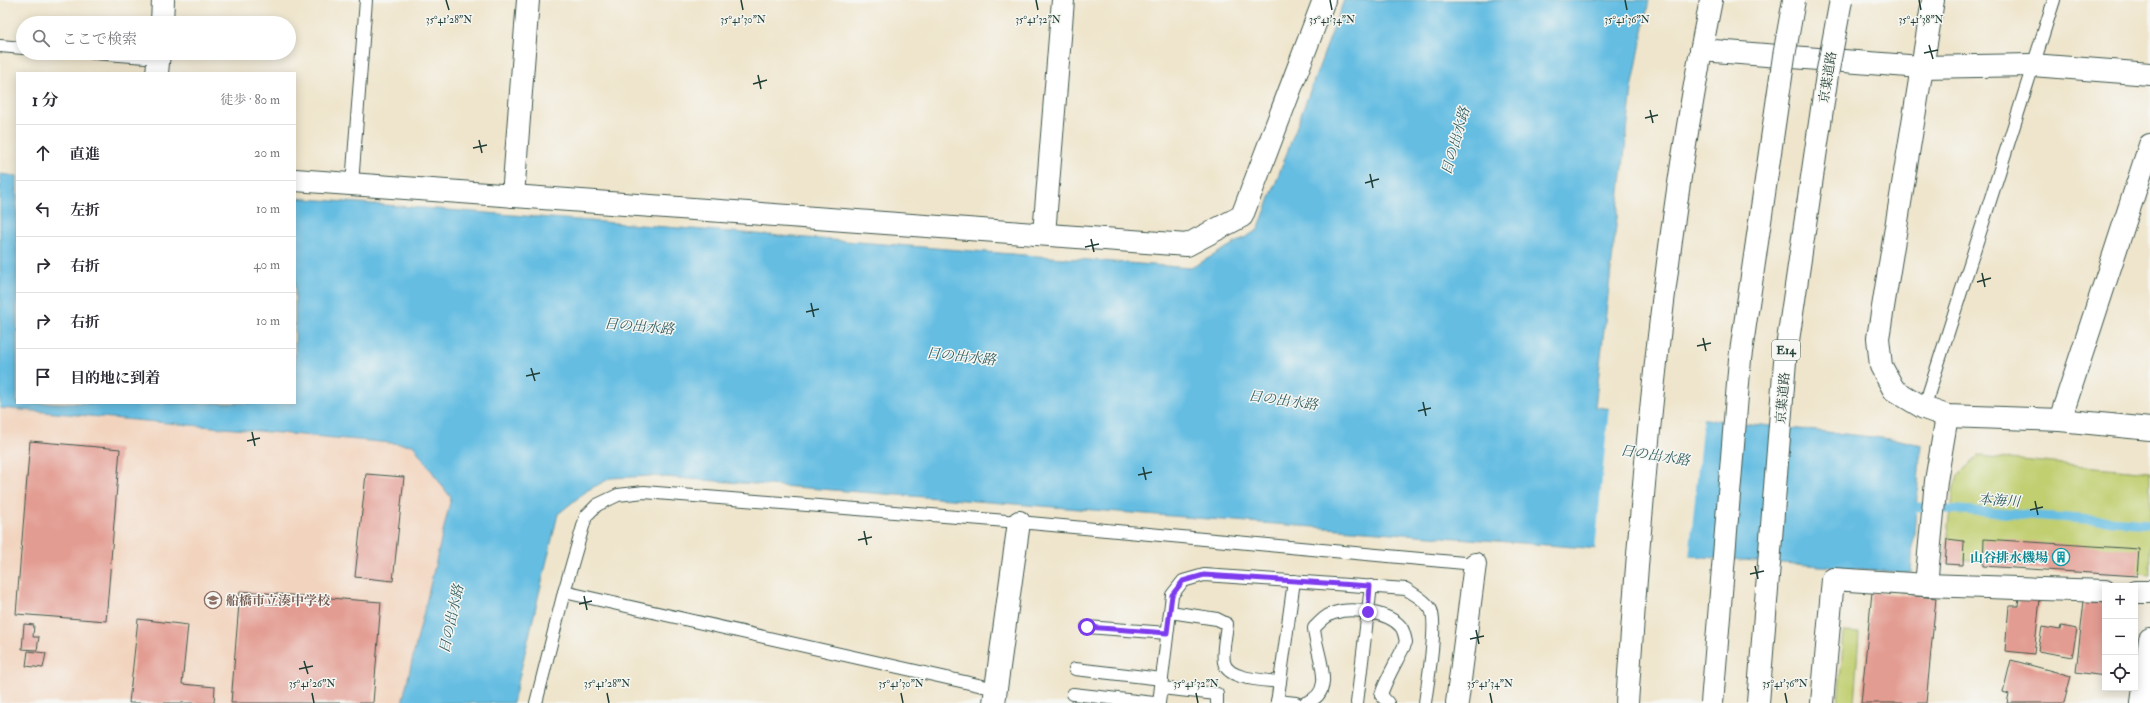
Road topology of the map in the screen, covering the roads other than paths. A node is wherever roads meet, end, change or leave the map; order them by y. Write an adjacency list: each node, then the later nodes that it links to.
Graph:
1 (163, 0): 11 (main road)
2 (366, 0): 20 (lane)
3 (528, 0): 21 (main road)
4 (1063, 0): 22 (main road)
5 (1324, 0): 22 (main road)
6 (1711, 0): 14 (main road)
7 (1794, 0): 58 (main road, bridge)
8 (1841, 0): 59 (main road, 京葉道路 / E14, bridge)
9 (1933, 0): 16 (main road)
10 (2054, 0): 15 (lane)
11 (162, 16)
12 (0, 46): 13 (lane)
13 (16, 47)
14 (1701, 50): 16 (main road); 57 (main road)
15 (2032, 65): 16 (main road); 17 (main road); 23 (lane)
16 (1921, 67): 23 (main road)
17 (2150, 74)
18 (2150, 145): 25 (main road)
19 (296, 180): 20 (main road)
20 (352, 184): 21 (main road)
21 (513, 196): 22 (main road)
22 (1044, 234)
23 (1924, 408): 24 (main road)
24 (1947, 416): 25 (main road); 30 (main road)
25 (2060, 420): 26 (main road)
26 (2150, 429)
27 (1019, 522): 28 (lane); 33 (lane); 45 (main road)
28 (1475, 564): 56 (main road)
29 (1294, 581): 31 (lane); 36 (lane); 42 (lane)
30 (1926, 585): 32 (main road); 60 (main road)
31 (1370, 586): 37 (lane); 55 (lane)
32 (2102, 591)
33 (564, 592): 45 (lane); 47 (lane)
34 (2138, 592): 35 (main road)
35 (2150, 592)
36 (1170, 612): 39 (lane); 42 (lane)
37 (1368, 612): 52 (lane); 53 (lane); 54 (lane)
38 (1087, 627): 39 (lane)
39 (1167, 633): 43 (lane)
40 (2150, 639): 61 (main road)
41 (1075, 669): 43 (lane)
42 (1280, 682): 46 (lane)
43 (1161, 683): 49 (lane); 50 (lane)
44 (1073, 694): 48 (lane)
45 (995, 696)
46 (1277, 702): 51 (lane)
47 (536, 703)
48 (1154, 703)
49 (1159, 703)
50 (1217, 703)
51 (1296, 703)
52 (1305, 703)
53 (1357, 703)
54 (1388, 703)
55 (1425, 703)
56 (1457, 703)
57 (1627, 703)
58 (1712, 703)
59 (1758, 703)
60 (1822, 703)
61 (2142, 703)

